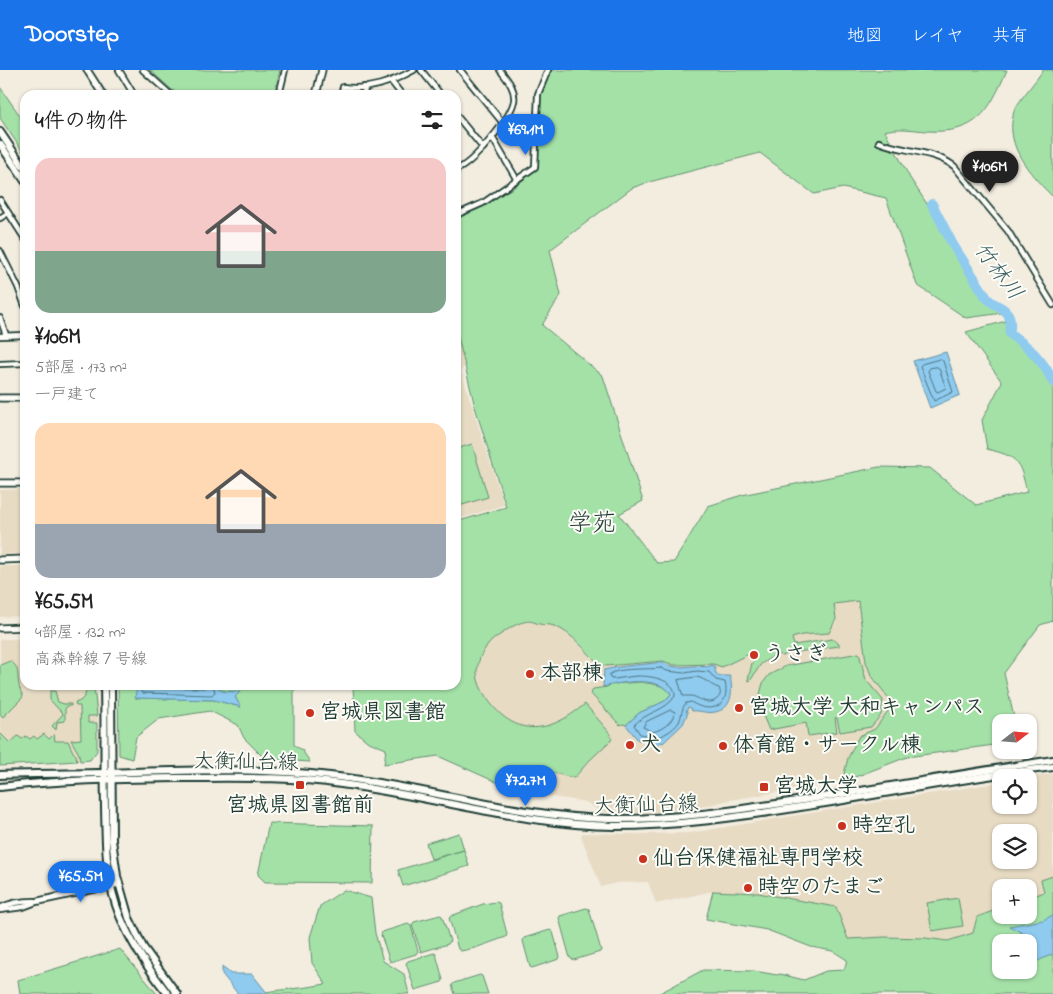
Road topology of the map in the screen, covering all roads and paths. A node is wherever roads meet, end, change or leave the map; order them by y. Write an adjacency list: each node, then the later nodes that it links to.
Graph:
1 (87, 70): 14 (street)
2 (119, 70): 15 (street)
3 (144, 70): 16 (street)
4 (285, 70): 17 (street)
5 (322, 70): 18 (street)
6 (414, 70): 12 (street)
7 (421, 70): 22 (street)
8 (460, 70): 24 (street)
9 (500, 70): 24 (street)
10 (542, 70): 11 (street)
11 (547, 72): 33 (street)
12 (391, 81): 13 (street); 21 (street)
13 (364, 87): 19 (street); 20 (street)
14 (100, 90)
15 (131, 90)
16 (166, 90)
17 (280, 90)
18 (317, 90)
19 (343, 90)
20 (364, 90)
21 (398, 90)
22 (437, 90)
23 (461, 121): 29 (street)
24 (503, 123): 26 (street)
25 (0, 132): 30 (main road)
26 (492, 137): 29 (street); 33 (street)
27 (879, 142): 41 (street)
28 (0, 144): 32 (main road)
29 (483, 148): 31 (street)
30 (20, 162)
31 (461, 166)
32 (20, 174)
33 (516, 180): 36 (street)
34 (0, 200): 35 (street)
35 (8, 213): 37 (street); 38 (street)
36 (461, 213)
37 (0, 218)
38 (20, 231)
39 (0, 250): 40 (street)
40 (20, 292)
41 (1053, 305)
42 (0, 318): 43 (street)
43 (6, 335): 44 (street); 45 (street)
44 (20, 335)
45 (0, 336)
46 (20, 363): 47 (street)
47 (0, 364)
48 (0, 398): 49 (street)
49 (20, 398)
50 (20, 482): 51 (street)
51 (0, 483)
52 (0, 560): 53 (street)
53 (20, 560)
54 (0, 628): 55 (street)
55 (20, 628)
56 (104, 690): 60 (main road)
57 (111, 690): 60 (main road)
58 (1053, 760): 63 (main road, 大衡仙台線)
59 (1053, 767): 63 (main road, 大衡仙台線)
60 (108, 772): 61 (main road, 大衡仙台線); 62 (main road); 63 (main road, 大衡仙台線)
61 (0, 775)
62 (108, 780): 63 (main road, 大衡仙台線); 64 (main road, 大衡仙台線); 65 (main road)
63 (374, 785)
64 (0, 787)
65 (115, 885): 66 (street); 68 (main road); 69 (main road)
66 (39, 901): 67 (street)
67 (0, 909)
68 (168, 994)
69 (177, 994)

